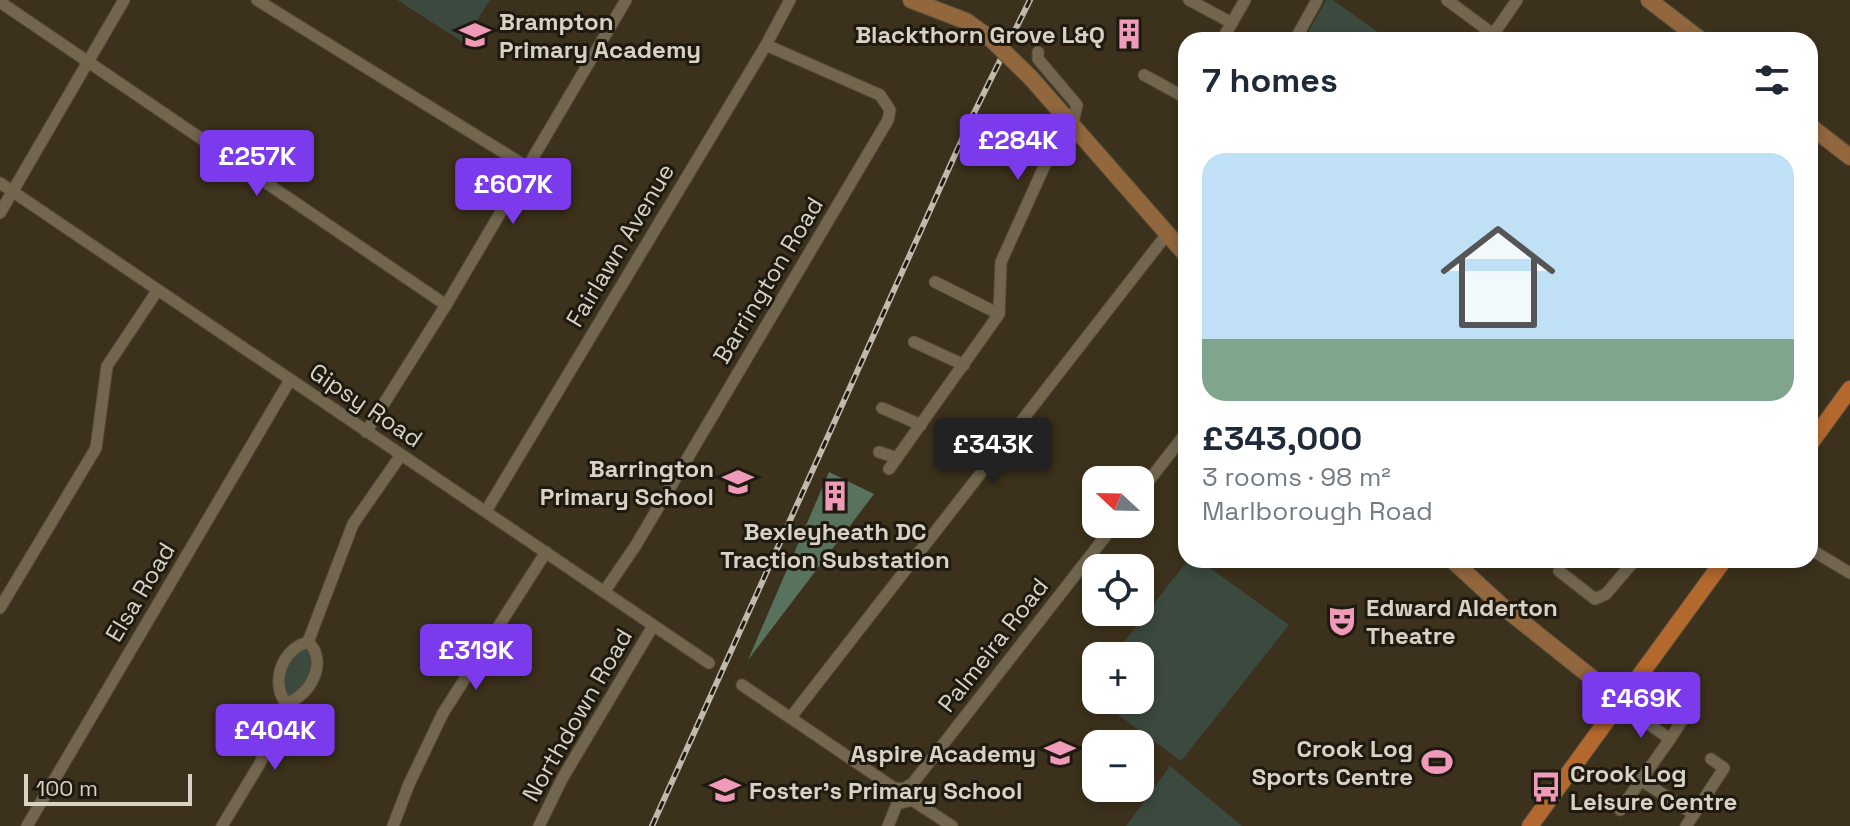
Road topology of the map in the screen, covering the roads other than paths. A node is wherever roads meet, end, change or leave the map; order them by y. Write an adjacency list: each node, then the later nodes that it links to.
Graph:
1 (124, 0): 21 (street)
2 (257, 0): 27 (street)
3 (626, 0): 27 (street)
4 (790, 0): 19 (street, Fairlawn Avenue)
5 (911, 0): 24 (street, bridge)
6 (1189, 0): 13 (street)
7 (1245, 0): 13 (street)
8 (1317, 0): 15 (street)
9 (1447, 0): 16 (street)
10 (1517, 0): 17 (street)
11 (1649, 0): 18 (street)
12 (0, 2): 21 (street)
13 (1232, 23): 14 (street)
14 (1227, 32)
15 (1299, 32)
16 (1485, 32)
17 (1495, 32)
18 (1687, 32)
19 (766, 45): 51 (street, Fairlawn Avenue); 60 (street, Barrington Road)
20 (1038, 52): 24 (street)
21 (88, 63): 29 (street); 35 (street)
22 (1144, 75): 23 (street)
23 (1178, 94)
24 (1072, 126): 31 (street); 36 (street)
25 (1818, 132): 26 (street)
26 (1850, 157)
27 (527, 167): 35 (street)
28 (0, 183): 29 (street, Gipsy Road)
29 (13, 191): 30 (street); 34 (street, Gipsy Road)
30 (0, 213)
31 (1167, 234): 32 (street); 69 (street)
32 (1178, 246)
33 (935, 282): 36 (street)
34 (157, 291): 39 (street, Gipsy Road); 61 (street)
35 (446, 305): 43 (street)
36 (999, 314): 38 (street)
37 (914, 342): 38 (street)
38 (964, 365): 42 (street)
39 (290, 380): 43 (street, Gipsy Road); 76 (street, Elsa Road)
40 (1850, 389): 44 (main road)
41 (882, 408): 42 (street)
42 (921, 425): 48 (street)
43 (366, 432): 47 (street, Gipsy Road)
44 (1818, 433)
45 (1178, 443): 50 (street)
46 (879, 452): 48 (street)
47 (401, 455): 51 (street, Gipsy Road); 63 (street)
48 (897, 458): 49 (street)
49 (889, 469)
50 (1154, 474)
51 (486, 511): 53 (street, Gipsy Road)
52 (1104, 538): 73 (street, Palmeira Road)
53 (546, 552): 60 (street, Gipsy Road); 78 (street)
54 (1818, 554): 59 (street)
55 (1461, 568): 66 (street)
56 (1628, 568): 58 (street)
57 (1718, 568): 66 (main road)
58 (1559, 571)
59 (1850, 573)
60 (604, 592): 62 (street, Gipsy Road)
61 (0, 608)
62 (653, 626): 64 (street, Gipsy Road); 79 (street, Northdown Road)
63 (308, 642): 67 (street); 67 (street)
64 (709, 663)
65 (742, 685): 69 (street)
66 (1620, 702): 70 (street); 82 (main road)
67 (286, 703): 77 (street)
68 (1691, 707): 70 (street)
69 (791, 717): 73 (street)
70 (1670, 739): 72 (street)
71 (1711, 759): 75 (street)
72 (1642, 781): 74 (street); 75 (street)
73 (904, 795): 80 (street, Palmeira Road); 81 (street)
74 (1620, 810)
75 (1694, 814): 83 (street)
76 (32, 824)
77 (222, 826)
78 (393, 826)
79 (539, 826)
80 (888, 826)
81 (952, 826)
82 (1530, 826)
83 (1686, 826)

